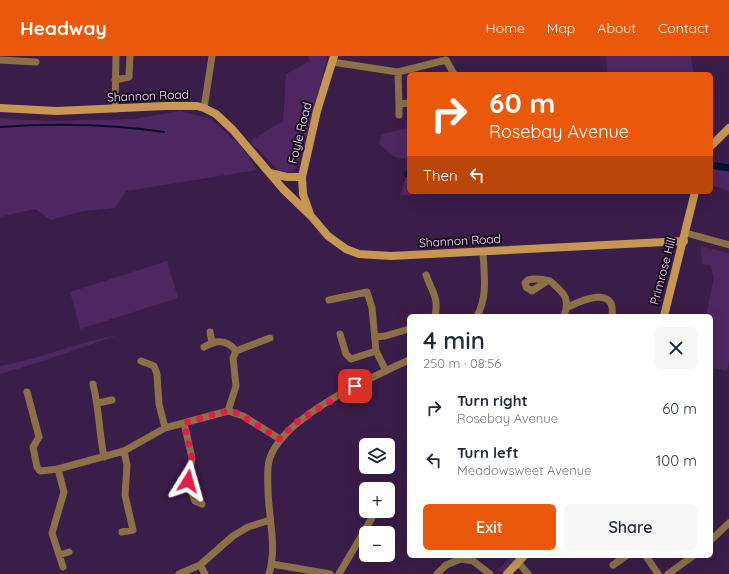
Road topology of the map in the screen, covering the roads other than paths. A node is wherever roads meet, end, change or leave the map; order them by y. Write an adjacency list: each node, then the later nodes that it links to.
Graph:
1 (116, 56): 10 (street)
2 (130, 56): 10 (street)
3 (212, 56): 14 (street)
4 (446, 58): 8 (street); 9 (street)
5 (333, 59): 8 (street); 21 (street, Foyle Road)
6 (0, 60): 7 (street)
7 (36, 62)
8 (398, 72): 12 (street)
9 (453, 72)
10 (115, 80): 15 (street)
11 (407, 103): 12 (street)
12 (399, 104): 16 (street)
13 (0, 108): 15 (street, Shannon Road)
14 (204, 108): 15 (street, Shannon Road); 19 (street, Shannon Road)
15 (114, 109)
16 (399, 116)
17 (729, 128): 18 (street)
18 (713, 144)
19 (270, 173): 20 (street); 22 (street, Shannon Road)
20 (282, 176): 21 (street); 22 (street)
21 (302, 177): 23 (street, Foyle Road)
22 (283, 189): 25 (street, Shannon Road)
23 (304, 194): 25 (street); 26 (street, Foyle Road)
24 (695, 194): 27 (street, Primrose Hill)
25 (291, 197): 26 (street, Shannon Road)
26 (311, 216): 30 (street, Shannon Road)
27 (686, 233): 28 (street, Primrose Hill); 29 (street)
28 (684, 241): 30 (street, Shannon Road); 39 (street, Primrose Hill)
29 (729, 245)
30 (484, 252): 36 (street)
31 (426, 275): 35 (street)
32 (547, 281): 34 (street)
33 (329, 300): 43 (street)
34 (568, 306): 37 (street); 38 (street)
35 (436, 314)
36 (478, 314)
37 (565, 314)
38 (612, 314)
39 (665, 314)
40 (407, 330): 43 (street)
41 (210, 332): 45 (street)
42 (340, 334): 48 (street)
43 (375, 337): 48 (street)
44 (270, 338): 47 (street)
45 (212, 342): 46 (street); 47 (street)
46 (204, 347)
47 (236, 351): 56 (street)
48 (376, 351): 51 (street)
49 (141, 361): 58 (street)
50 (407, 361): 51 (street)
51 (386, 371): 59 (street)
52 (93, 384): 55 (street)
53 (27, 392): 62 (street)
54 (112, 400): 55 (street)
55 (98, 403): 61 (street)
56 (228, 411): 57 (street); 59 (street)
57 (184, 423): 58 (street); 63 (street)
58 (165, 428): 60 (street)
59 (280, 439): 65 (street)
60 (124, 451): 61 (street); 67 (street)
61 (104, 457): 62 (street)
62 (58, 469): 70 (street)
63 (202, 504)
64 (372, 518): 85 (street)
65 (270, 520): 77 (street); 78 (street)
66 (729, 523): 68 (street)
67 (122, 532)
68 (713, 538)
69 (69, 552): 70 (street)
70 (59, 555): 80 (street)
71 (458, 558): 86 (street)
72 (463, 558): 87 (street)
73 (623, 558): 79 (street)
74 (647, 558): 90 (street)
75 (690, 558): 91 (street)
76 (521, 559): 88 (street); 89 (street)
77 (272, 564): 83 (street); 84 (street)
78 (200, 565): 81 (street); 82 (street)
79 (613, 565)
80 (63, 567)
81 (179, 574)
82 (205, 574)
83 (269, 574)
84 (330, 574)
85 (339, 574)
86 (437, 574)
87 (490, 574)
88 (507, 574)
89 (528, 574)
90 (658, 574)
91 (668, 574)

